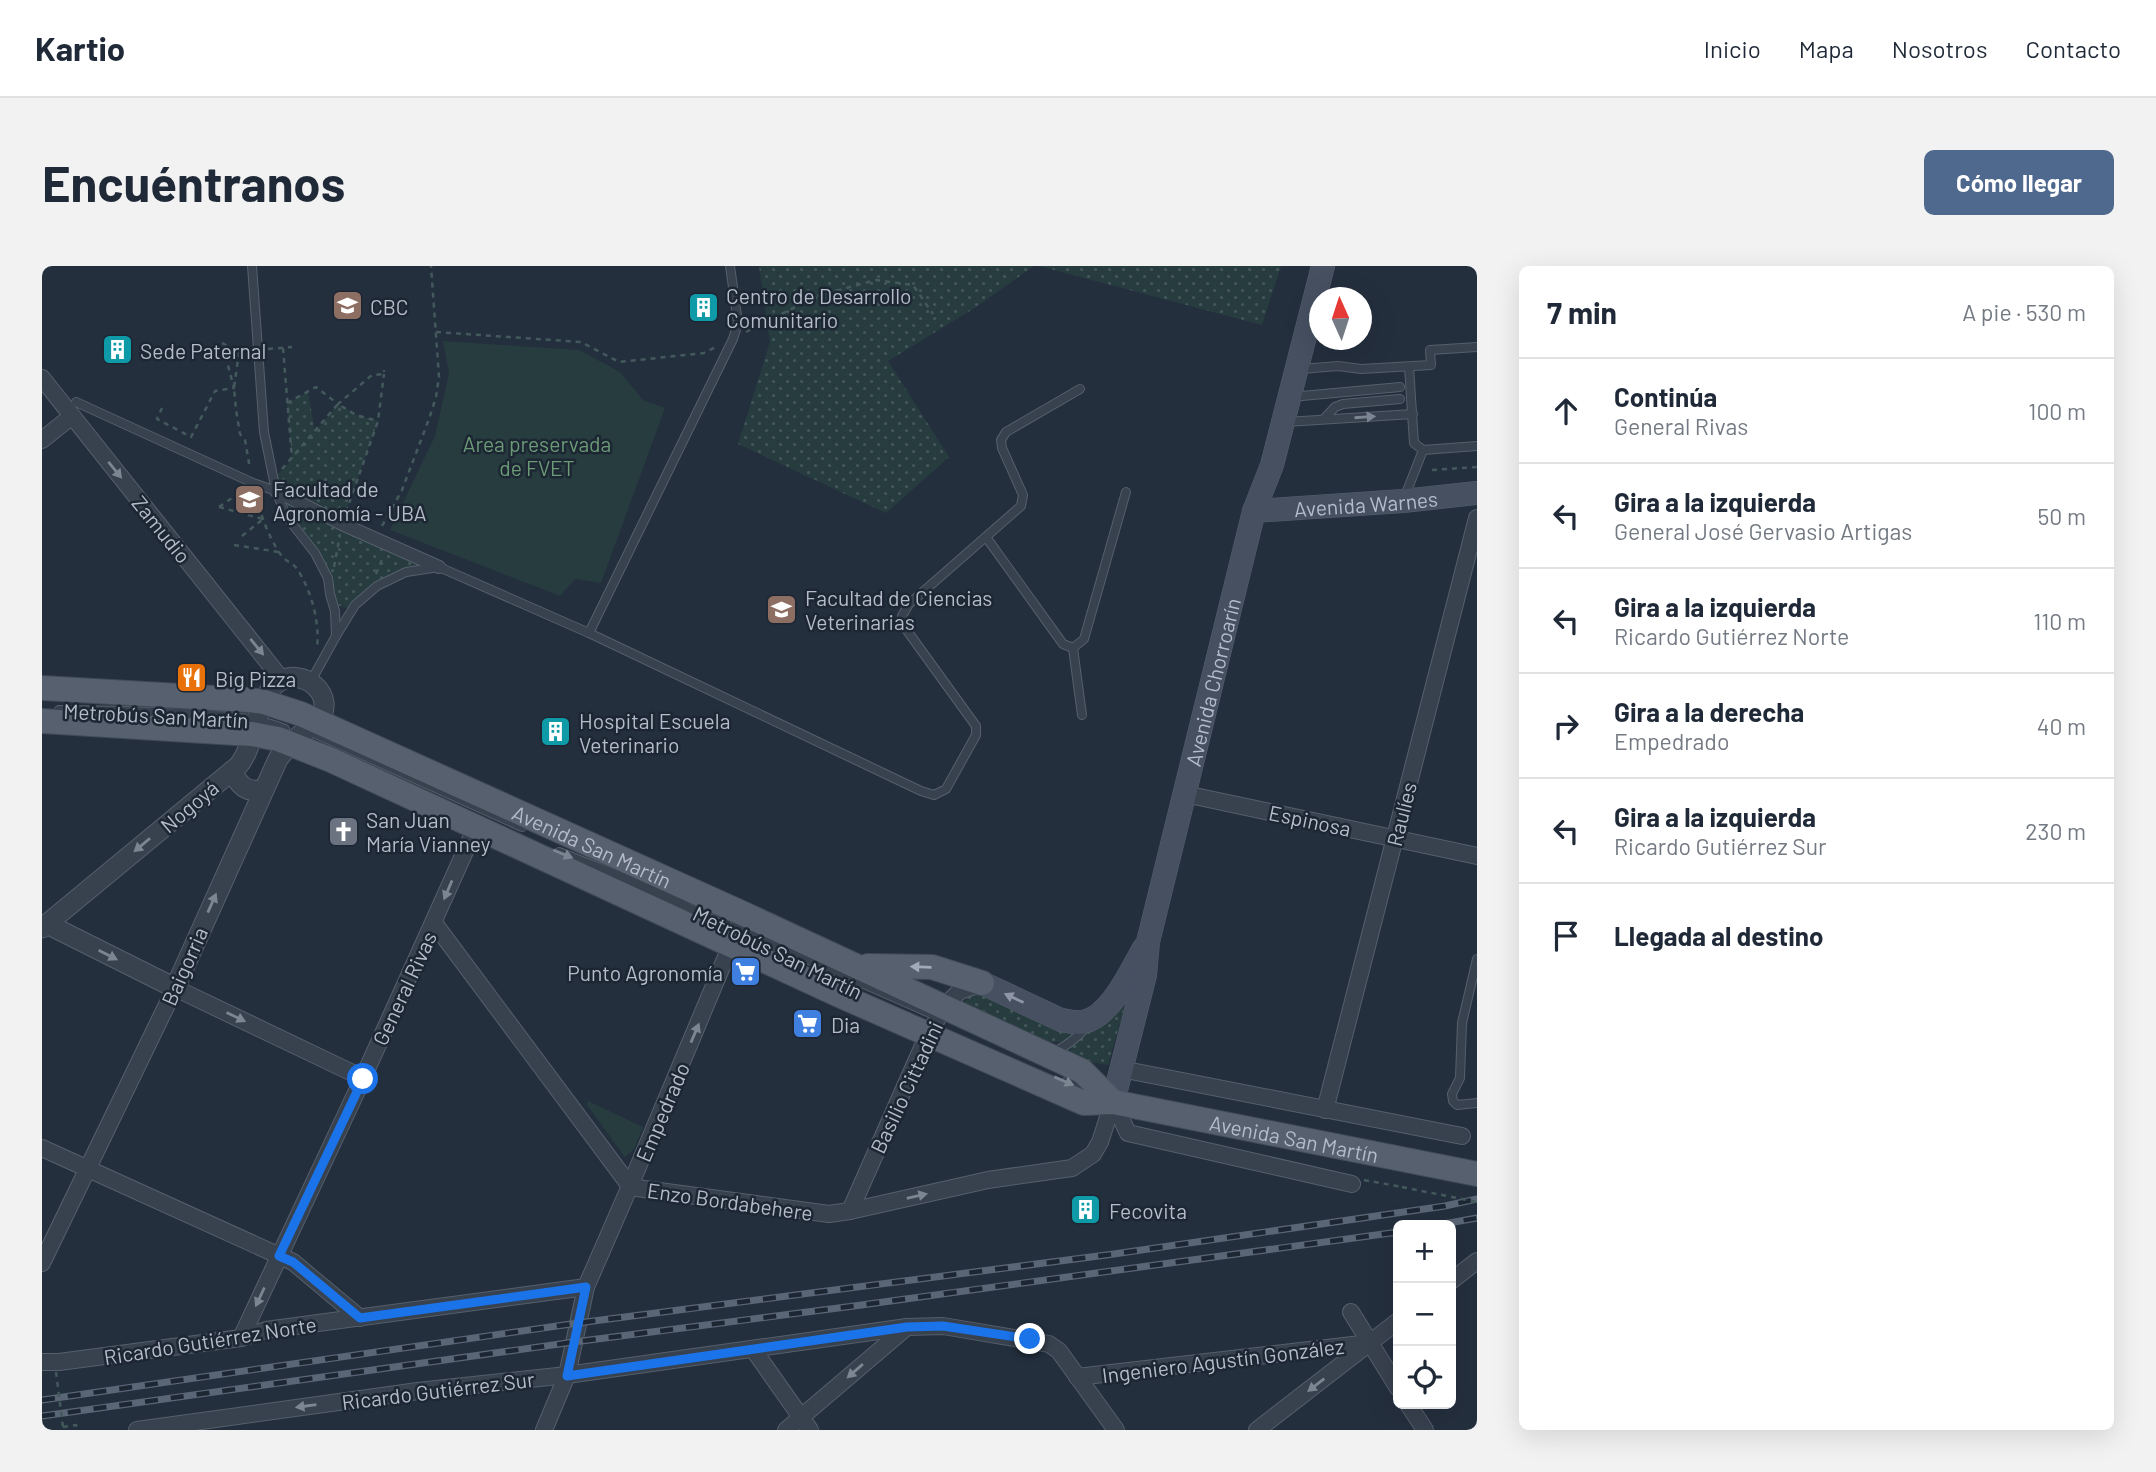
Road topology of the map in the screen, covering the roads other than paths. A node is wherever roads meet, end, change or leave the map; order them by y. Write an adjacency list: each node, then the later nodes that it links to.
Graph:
1 (252, 266): 19 (lane)
2 (730, 266): 29 (lane)
3 (1323, 266): 6 (main road, Avenida Chorroarín)
4 (1477, 347): 5 (lane)
5 (1409, 367): 6 (lane); 13 (lane)
6 (1297, 369): 10 (main road, Avenida Chorroarín)
7 (42, 378): 12 (street, Zamudio)
8 (1400, 387): 10 (lane)
9 (1080, 389): 25 (lane)
10 (1290, 398): 15 (main road, Avenida Chorroarín)
11 (1400, 399): 14 (lane)
12 (74, 409): 16 (street); 19 (lane); 33 (street, Zamudio, one-way to 33)
13 (1413, 414): 14 (lane, one-way to 13); 18 (lane)
14 (1324, 419): 15 (lane)
15 (1283, 422): 23 (main road, Avenida Chorroarín)
16 (42, 440)
17 (1477, 446): 18 (lane)
18 (1423, 450): 22 (lane)
19 (275, 485): 26 (street); 27 (lane)
20 (1126, 492): 31 (lane)
21 (1477, 493): 22 (main road, Avenida Warnes)
22 (1403, 501): 23 (main road, Avenida Warnes)
23 (1254, 511): 42 (main road, Avenida Chorroarín)
24 (1477, 518): 47 (street, Raulíes)
25 (986, 537): 29 (lane); 31 (lane)
26 (439, 567): 28 (lane); 29 (lane)
27 (331, 597): 28 (lane); 30 (lane)
28 (355, 605): 30 (lane)
29 (589, 633)
30 (336, 636): 32 (lane)
31 (1073, 648): 36 (lane)
32 (314, 676): 33 (street); 38 (street)
33 (283, 681): 37 (street, Nogoyá)
34 (82, 700): 37 (lane, Metrobús San Martín)
35 (45, 706): 37 (main road, Avenida San Martín); 37 (main road, Avenida San Martín)
36 (1082, 715)
37 (259, 717): 38 (main road, Avenida San Martín); 38 (main road, Avenida San Martín); 39 (street, Nogoyá)
38 (304, 733): 40 (main road, Avenida San Martín); 41 (street, Baigorria); 43 (main road, Avenida San Martín); 44 (lane); 45 (lane)
39 (232, 771): 41 (street); 52 (street, Nogoyá, one-way to 52)
40 (455, 782): 44 (lane); 53 (main road, Avenida San Martín)
41 (263, 789): 58 (street, Baigorria, one-way to 41)
42 (1185, 794): 47 (street, Espinosa); 54 (main road, Avenida Chorroarín)
43 (475, 827): 51 (street, General Rivas, one-way to 51); 53 (main road, Avenida San Martín)
44 (522, 827): 46 (lane)
45 (502, 829)
46 (534, 832)
47 (1395, 838): 50 (street, Espinosa); 68 (street, Raulíes)
48 (558, 841): 53 (lane, Metrobús San Martín)
49 (554, 850): 53 (lane, Metrobús San Martín, one-way to 53)
50 (1477, 856)
51 (434, 923): 64 (street, General Rivas); 74 (street, Enzo Bordabehere)
52 (45, 926): 58 (street, one-way to 58)
53 (738, 928): 56 (main road, Avenida San Martín); 59 (lane, Metrobús San Martín); 61 (main road, Avenida San Martín); 74 (street, Empedrado, one-way to 53)
54 (1148, 942): 60 (main road); 63 (main road, Avenida Chorroarín)
55 (1477, 959): 67 (lane)
56 (857, 966): 57 (main road, one-way to 56); 61 (main road, Avenida San Martín)
57 (982, 983): 60 (main road, one-way to 57); 61 (street, Basilio Cittadini)
58 (175, 988): 64 (street, one-way to 64); 71 (street, Baigorria)
59 (878, 1001)
60 (1092, 1019): 62 (lane)
61 (936, 1022): 62 (main road, Avenida San Martín); 66 (main road, Avenida San Martín); 75 (street, Basilio Cittadini)
62 (1047, 1055): 66 (main road, Avenida San Martín)
63 (1121, 1069): 66 (main road, Avenida Chorroarín); 68 (street, Avenida San Martín)
64 (363, 1079): 76 (street, General Rivas)
65 (1058, 1079): 66 (lane, one-way to 66)
66 (1113, 1102): 72 (main road, Avenida San Martín); 73 (street, Avenida San Martín); 75 (street, Enzo Bordabehere, one-way to 66)
67 (1477, 1103)
68 (1325, 1110): 69 (street, Avenida San Martín)
69 (1462, 1136)
70 (42, 1148): 71 (street)
71 (87, 1169): 76 (street); 78 (street, Baigorria)
72 (1477, 1174)
73 (1352, 1184)
74 (631, 1186): 75 (street, Enzo Bordabehere); 80 (street, Empedrado)
75 (850, 1211)
76 (279, 1256): 82 (street); 85 (street, General Rivas, one-way to 85)
77 (1477, 1261): 79 (street)
78 (42, 1263)
79 (1456, 1277)
80 (586, 1287): 82 (street, Ricardo Gutiérrez Norte); 89 (street, Empedrado)
81 (1351, 1312): 86 (street)
82 (360, 1318): 85 (street, Ricardo Gutiérrez Norte)
83 (1393, 1325): 86 (street)
84 (907, 1327): 87 (street, Ricardo Gutiérrez Sur); 90 (street, Ricardo Gutiérrez Sur); 93 (street, one-way to 93)
85 (241, 1338): 88 (street, Ricardo Gutiérrez Norte)
86 (1370, 1343): 90 (street, Ingeniero Agustín González); 91 (street); 99 (street, one-way to 99)
87 (753, 1349): 89 (street, Ricardo Gutiérrez Sur); 93 (street)
88 (42, 1362)
89 (567, 1376): 94 (street, Ricardo Gutiérrez Sur, one-way to 94); 96 (street, Empedrado)
90 (1077, 1377): 98 (street, Ricardo Gutiérrez Sur)
91 (1393, 1380)
92 (1411, 1409): 100 (street)
93 (806, 1424): 97 (street)
94 (199, 1426): 95 (street, Ricardo Gutiérrez Sur)
95 (138, 1430)
96 (544, 1430)
97 (786, 1430)
98 (1116, 1430)
99 (1257, 1430)
100 (1425, 1430)

